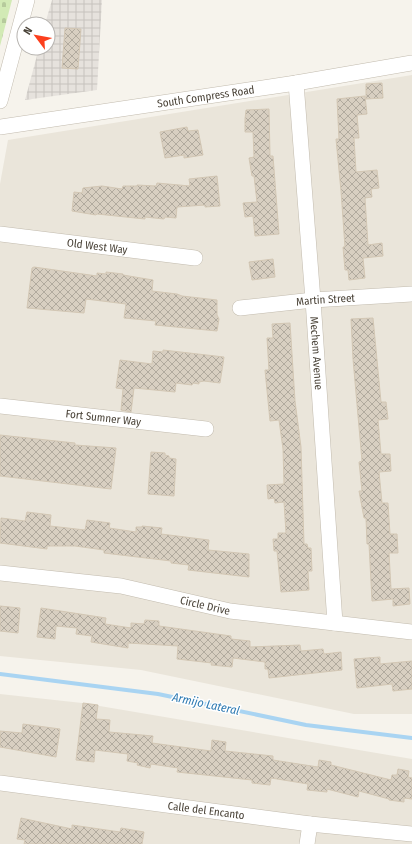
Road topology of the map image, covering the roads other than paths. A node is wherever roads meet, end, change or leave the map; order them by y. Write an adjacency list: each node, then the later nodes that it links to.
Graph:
1 (27, 0): 4 (street)
2 (412, 63): 3 (street, South Compress Road)
3 (296, 83): 5 (street, South Compress Road); 9 (street, Mechem Avenue)
4 (0, 101)
5 (0, 127)
6 (0, 234): 7 (street, Old West Way)
7 (195, 258)
8 (412, 294): 9 (street, Martin Street)
9 (313, 300): 10 (street, Martin Street); 14 (street, Mechem Avenue)
10 (240, 308)
11 (0, 406): 12 (street, Fort Sumner Way)
12 (206, 429)
13 (0, 573): 14 (street, Circle Drive)
14 (335, 623): 15 (street, Circle Drive)
15 (412, 632)
16 (0, 783): 17 (street, Calle del Encanto)
17 (310, 824): 18 (street, Calle del Encanto); 19 (street)
18 (412, 834)
19 (307, 844)

